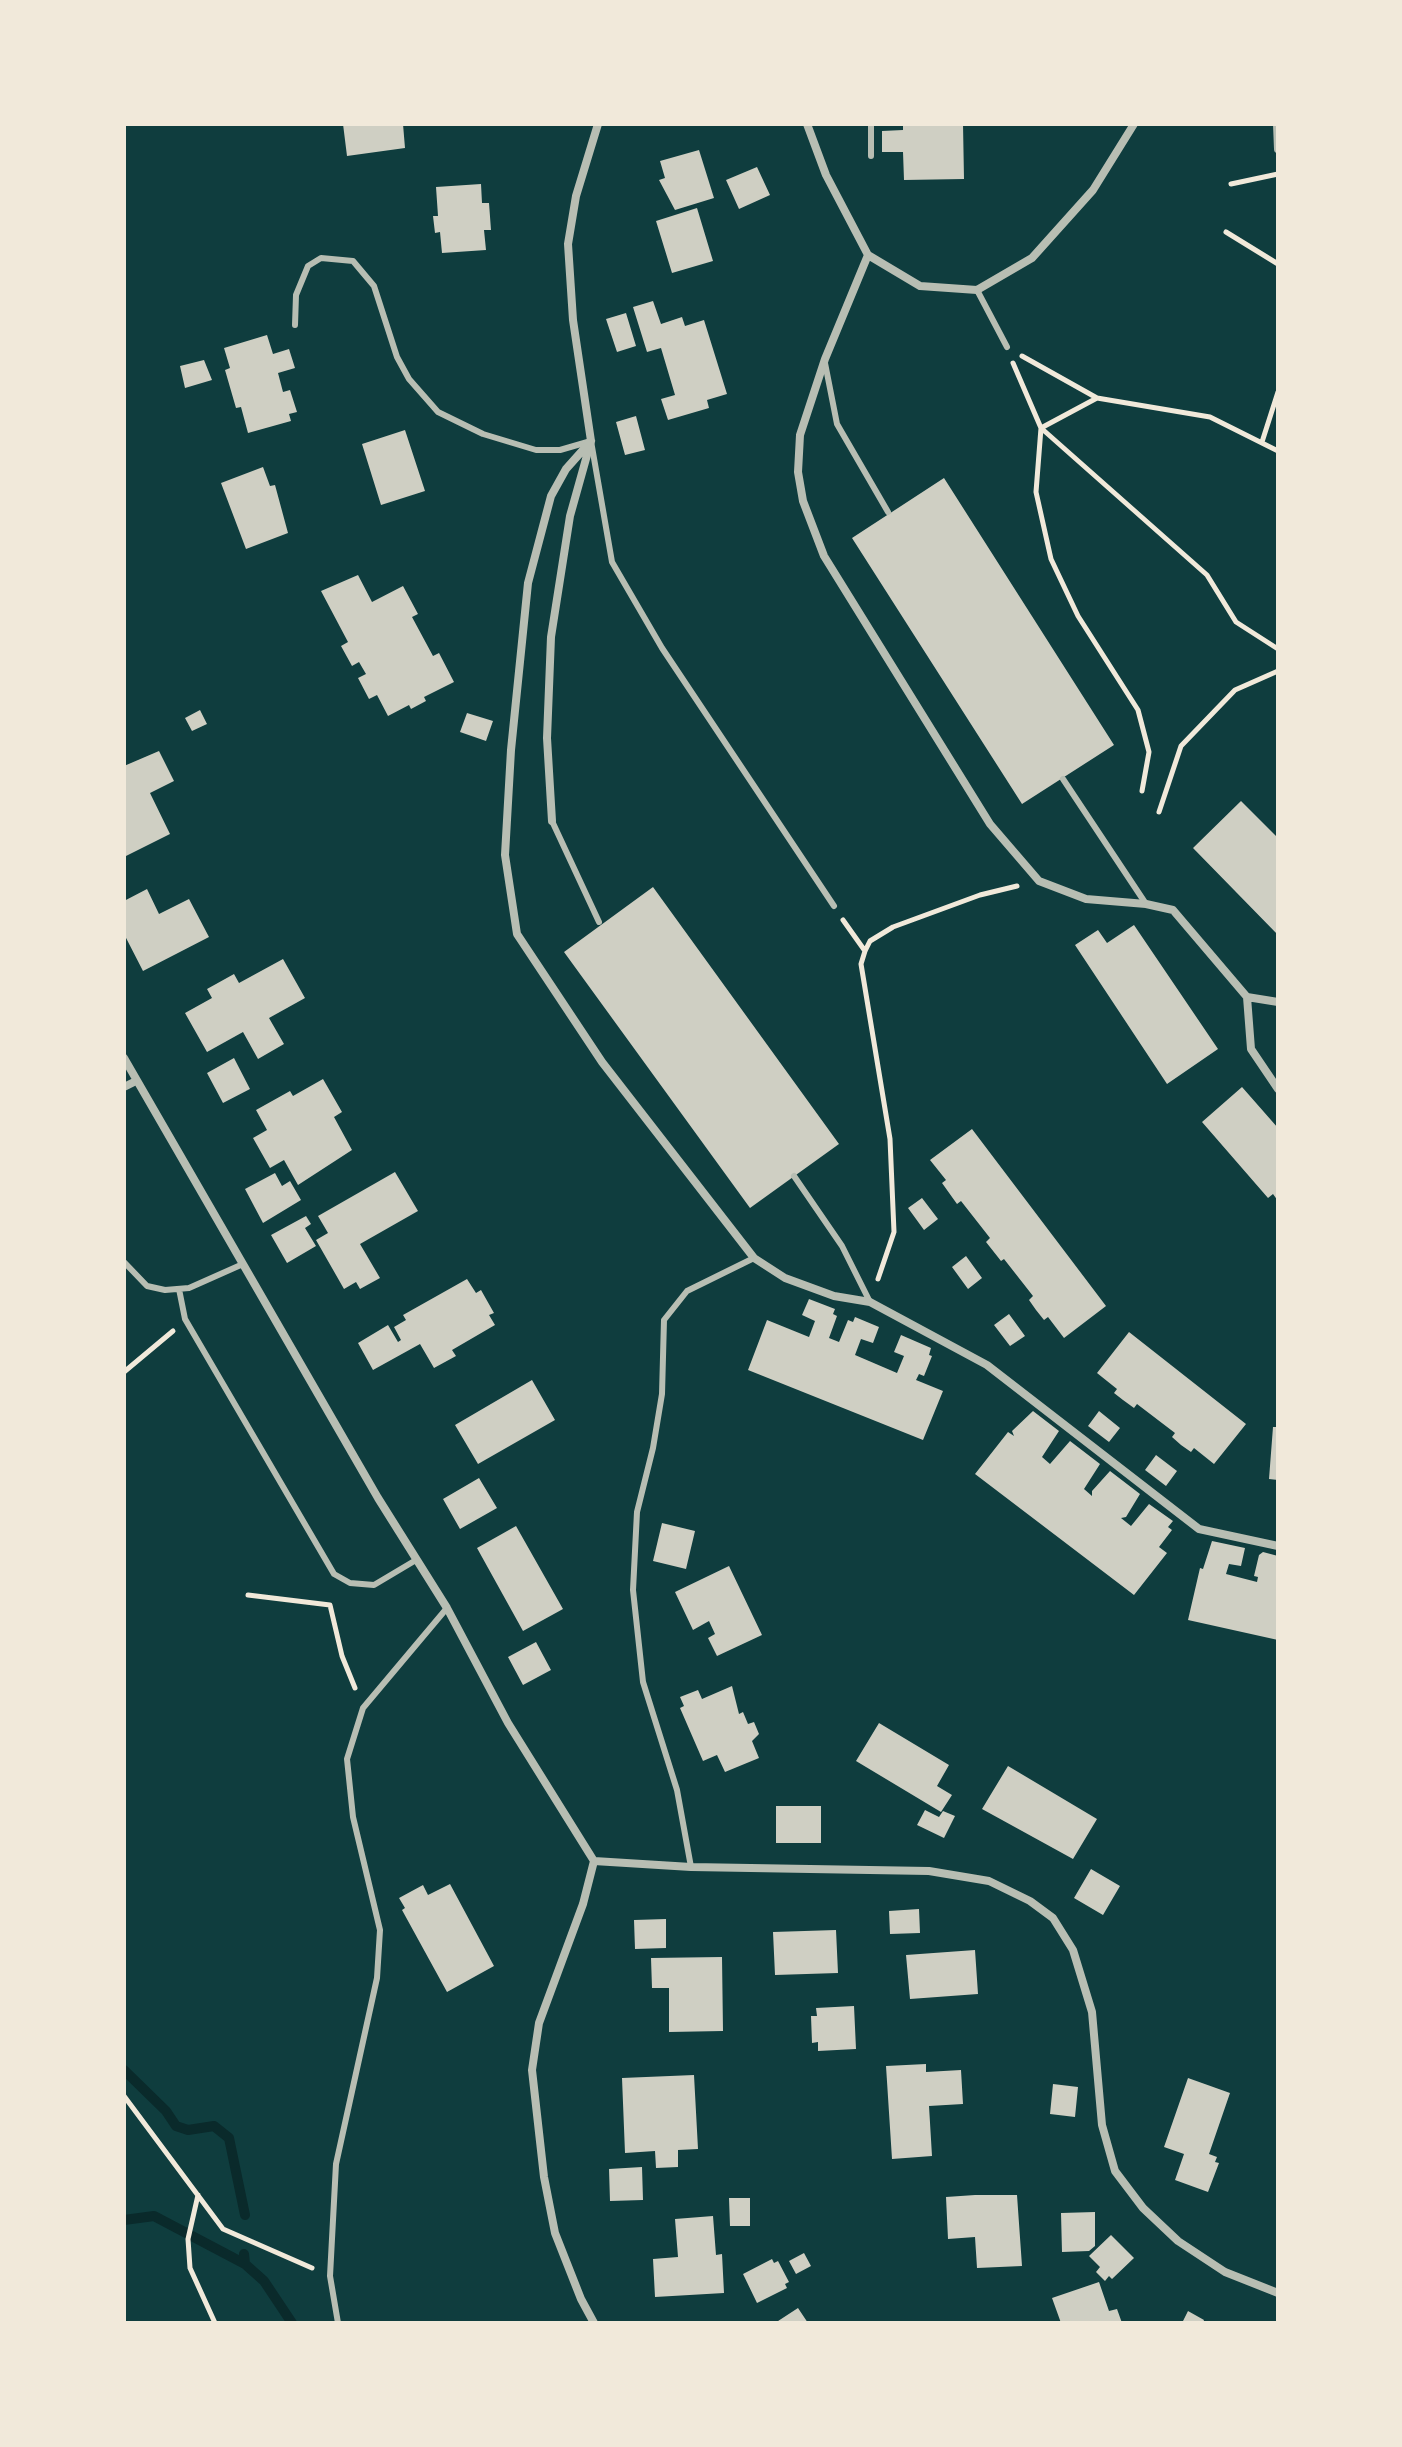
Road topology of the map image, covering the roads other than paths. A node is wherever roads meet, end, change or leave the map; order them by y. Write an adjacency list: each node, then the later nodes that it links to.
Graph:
1 (597, 124): 13 (street)
2 (807, 124): 8 (street)
3 (871, 124): 7 (lane)
4 (1134, 124): 9 (street)
5 (1277, 124): 6 (street)
6 (1278, 149)
7 (871, 156)
8 (868, 255): 9 (street); 12 (street)
9 (977, 290): 11 (lane)
10 (295, 325): 13 (lane)
11 (1007, 347)
12 (825, 359): 14 (lane); 17 (street)
13 (591, 441): 16 (street); 18 (lane); 27 (street)
14 (888, 512)
15 (1063, 779): 17 (lane)
16 (552, 821): 19 (lane)
17 (1146, 904): 20 (street)
18 (834, 906)
19 (599, 922)
20 (1247, 997): 21 (street); 25 (street)
21 (1278, 1002)
22 (124, 1058): 23 (street)
23 (136, 1081): 24 (street); 29 (street)
24 (124, 1087)
25 (1278, 1089)
26 (794, 1176): 31 (lane)
27 (754, 1258): 31 (street); 36 (lane)
28 (124, 1262): 30 (lane)
29 (243, 1264): 30 (lane); 33 (street)
30 (179, 1289): 33 (lane)
31 (870, 1302): 32 (street)
32 (1278, 1546)
33 (416, 1560): 34 (street)
34 (447, 1608): 35 (street); 38 (lane)
35 (594, 1861): 36 (street); 39 (street)
36 (691, 1867): 37 (street)
37 (1278, 2293)
38 (338, 2323)
39 (594, 2323)

